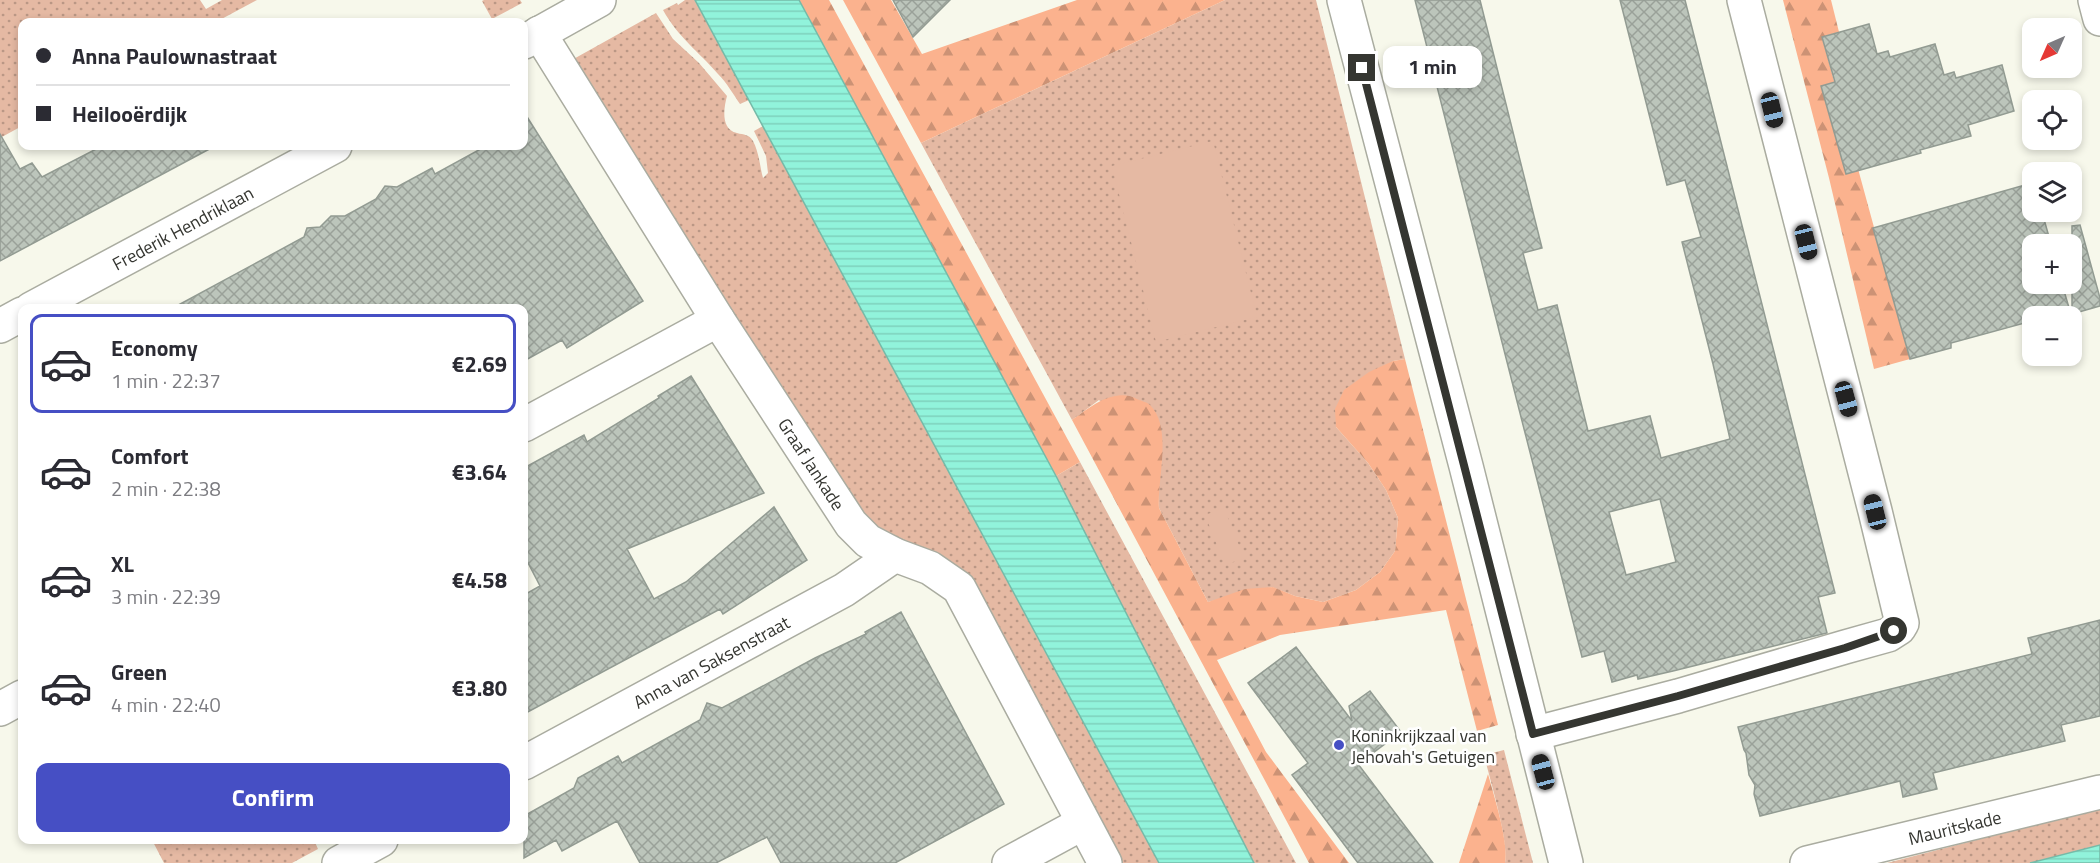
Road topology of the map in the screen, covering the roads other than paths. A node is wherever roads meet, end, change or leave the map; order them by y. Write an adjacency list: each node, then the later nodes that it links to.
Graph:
1 (599, 0): 6 (street)
2 (1344, 0): 16 (street)
3 (1744, 0): 16 (street)
4 (2095, 0): 5 (street)
5 (2100, 19)
6 (546, 23): 10 (street, Graaf Jankade)
7 (327, 150): 8 (street, Frederik Hendriklaan)
8 (40, 304)
9 (18, 316): 11 (street)
10 (718, 320): 12 (street); 13 (street, Graaf Jankade)
11 (0, 326)
12 (528, 423)
13 (896, 555): 17 (street, Anna van Saksenstraat); 19 (street, Graaf Jankade)
14 (18, 699): 15 (street)
15 (0, 709)
16 (1533, 734): 24 (street)
17 (528, 761)
18 (2100, 792): 25 (street, Mauritskade)
19 (1083, 823): 22 (street); 23 (street, Graaf Jankade)
20 (374, 844): 21 (street)
21 (339, 863)
22 (1009, 863)
23 (1105, 863)
24 (1566, 863)
25 (1807, 863)

